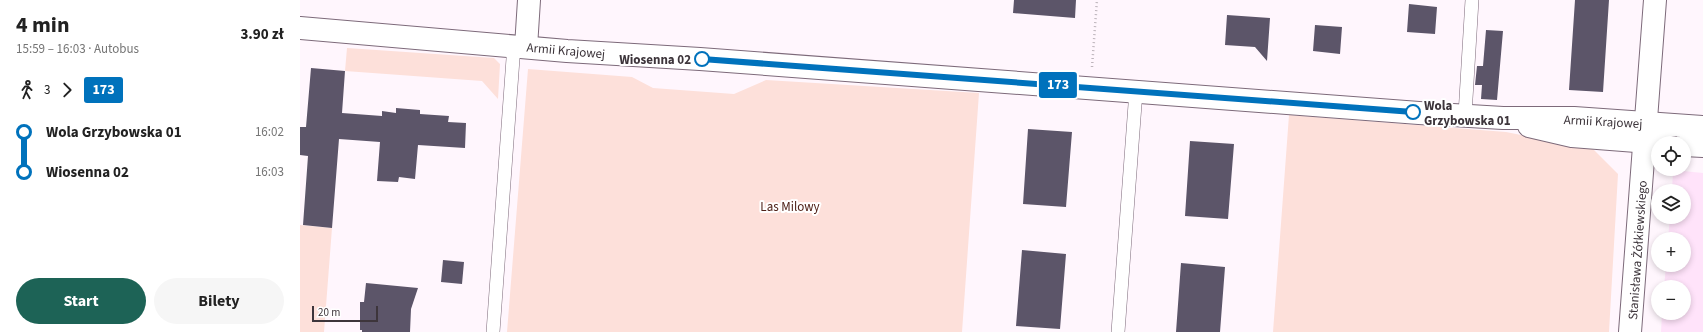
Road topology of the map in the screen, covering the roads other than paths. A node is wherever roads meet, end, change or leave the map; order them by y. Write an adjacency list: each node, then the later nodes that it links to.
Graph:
1 (529, 0): 5 (street)
2 (1472, 0): 7 (lane)
3 (1654, 0): 9 (street, Stanisława Żółkiewskiego)
4 (300, 28): 5 (street, Armii Krajowej)
5 (520, 46): 6 (street, Armii Krajowej); 12 (lane)
6 (1136, 91): 7 (street, Armii Krajowej); 13 (lane)
7 (1465, 116): 9 (street, Armii Krajowej)
8 (1703, 127): 9 (street, Armii Krajowej)
9 (1651, 136): 14 (street, Stanisława Żółkiewskiego)
10 (1691, 145): 11 (street)
11 (1703, 146)
12 (493, 332)
13 (1118, 332)
14 (1630, 332)

